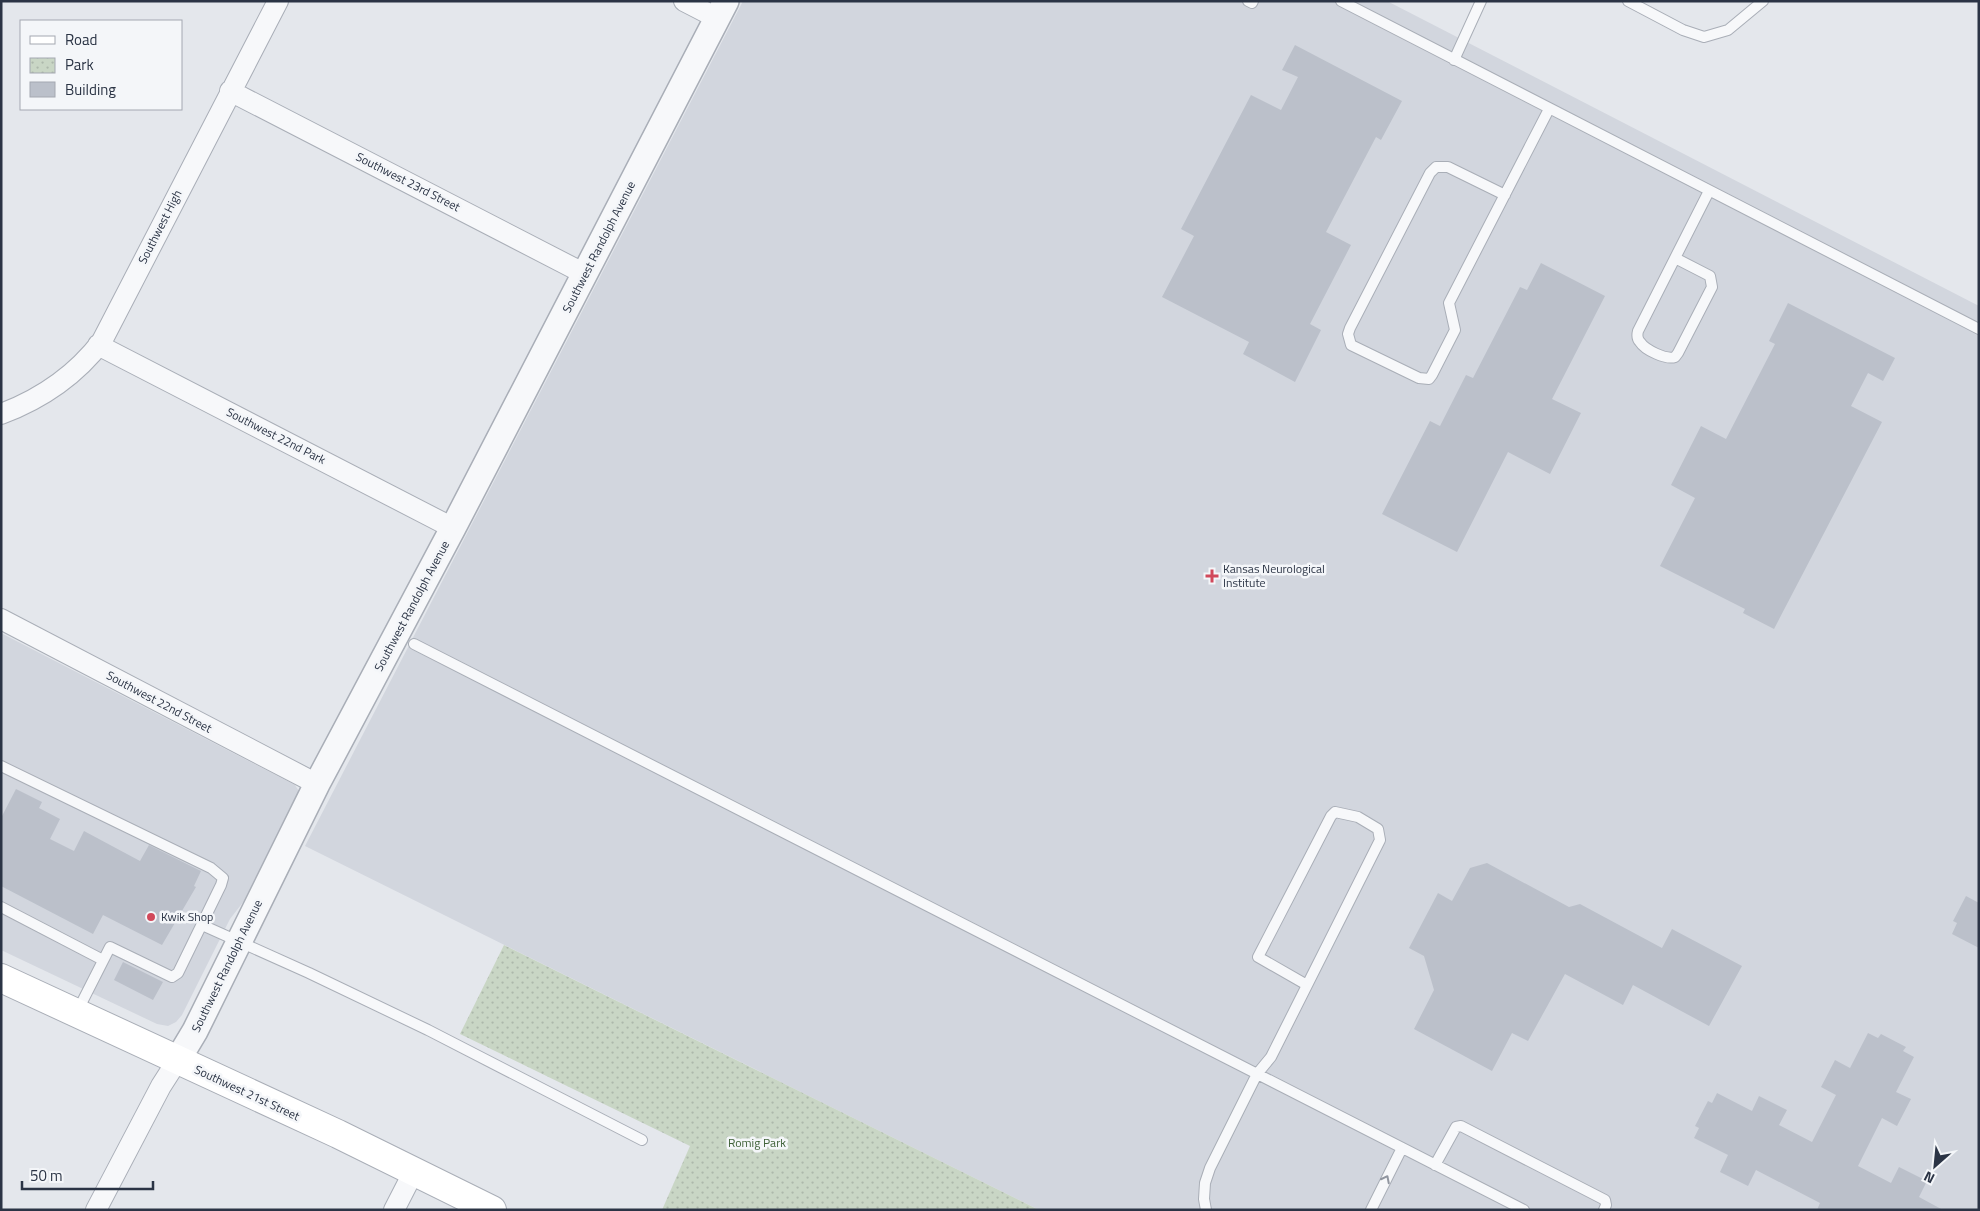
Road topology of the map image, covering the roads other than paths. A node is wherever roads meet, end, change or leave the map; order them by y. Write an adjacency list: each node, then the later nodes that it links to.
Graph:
1 (278, 1): 11 (street, Southwest High)
2 (684, 1): 9 (street)
3 (1248, 1): 4 (lane)
4 (1253, 1)
5 (1341, 1): 10 (lane)
6 (1481, 1): 10 (lane)
7 (1628, 1): 8 (lane)
8 (1763, 1)
9 (721, 10): 16 (street, Southwest Randolph Avenue)
10 (1454, 60): 12 (lane)
11 (230, 91): 16 (street, Southwest 23rd Street); 18 (street, Southwest High)
12 (1549, 109): 13 (lane); 14 (lane)
13 (1709, 191): 15 (lane); 17 (lane)
14 (1505, 195): 14 (lane)
15 (1675, 258): 15 (lane)
16 (585, 274): 20 (street, Southwest Randolph Avenue)
17 (1979, 329)
18 (98, 345): 19 (street, Southwest High); 20 (street, Southwest 22nd Park)
19 (1, 414)
20 (453, 528): 24 (street, Southwest Randolph Avenue)
21 (1, 619): 24 (street, Southwest 22nd Street)
22 (414, 644): 33 (lane)
23 (1, 766): 26 (lane)
24 (317, 784): 27 (street, Southwest Randolph Avenue)
25 (1, 907): 28 (lane)
26 (202, 925): 27 (lane); 28 (lane)
27 (239, 942): 32 (street, Southwest Randolph Avenue); 34 (lane)
28 (103, 960): 31 (lane)
29 (1, 978): 31 (main road, Southwest 21st Street)
30 (1307, 984): 30 (lane); 33 (lane)
31 (76, 1013): 32 (main road, Southwest 21st Street)
32 (177, 1061): 37 (main road, Southwest 21st Street); 38 (street, Southwest Randolph Avenue)
33 (1257, 1074): 35 (lane); 41 (lane)
34 (642, 1140)
35 (1402, 1148): 36 (lane); 42 (lane, one-way to 35)
36 (1435, 1165): 43 (lane); 44 (lane)
37 (414, 1171): 39 (street); 40 (main road, Southwest 21st Street)
38 (96, 1210)
39 (394, 1210)
40 (492, 1210)
41 (1206, 1210)
42 (1371, 1210)
43 (1524, 1210)
44 (1604, 1210)

